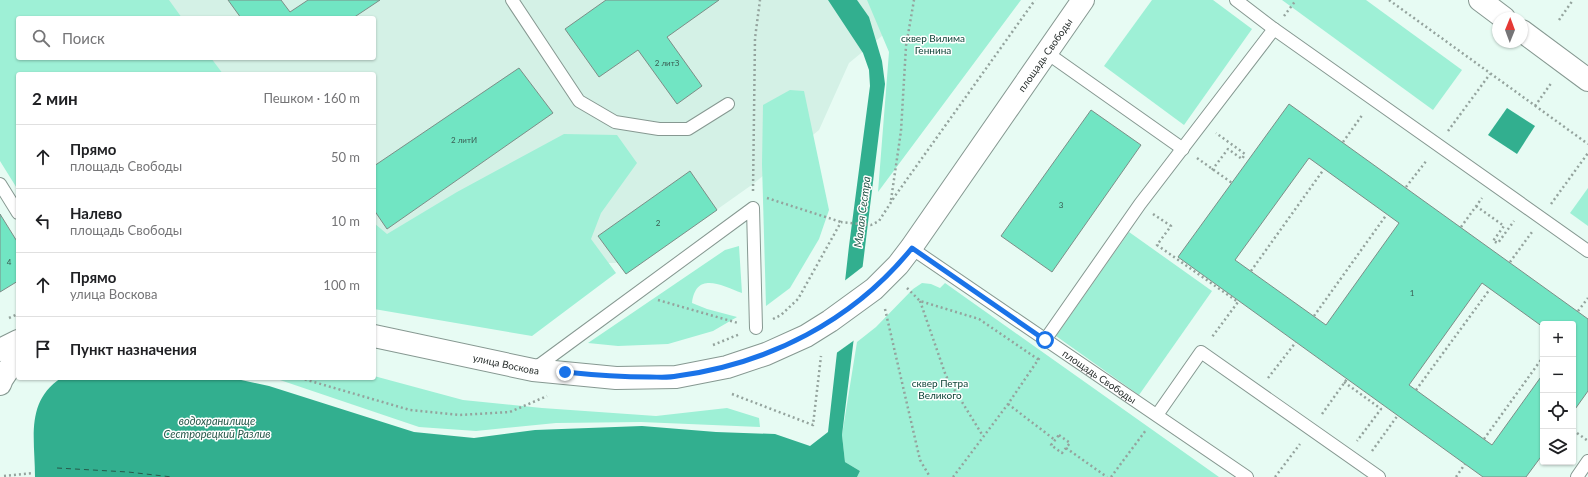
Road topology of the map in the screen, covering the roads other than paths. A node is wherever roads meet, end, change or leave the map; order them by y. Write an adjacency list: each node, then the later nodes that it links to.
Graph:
1 (512, 0): 10 (lane)
2 (1083, 0): 8 (main road, площадь Свободы)
3 (1236, 0): 6 (lane)
4 (1480, 0): 5 (main road)
5 (1496, 12)
6 (1274, 29): 11 (lane); 15 (lane)
7 (1528, 35): 9 (main road)
8 (1047, 53): 11 (lane); 14 (main road, площадь Свободы)
9 (1588, 80)
10 (728, 104)
11 (1183, 149): 19 (lane)
12 (0, 184): 13 (lane)
13 (16, 210)
14 (912, 248): 16 (main road, площадь Свободы); 19 (lane, площадь Свободы)
15 (1588, 251)
16 (898, 266): 23 (main road, улица Воскова)
17 (756, 328): 23 (lane)
18 (376, 336): 23 (main road, улица Воскова)
19 (1045, 340): 25 (lane, площадь Свободы)
20 (16, 342): 21 (main road)
21 (0, 350)
22 (16, 358): 24 (main road)
23 (533, 370)
24 (0, 384)
25 (1157, 415): 27 (lane, площадь Свободы); 28 (lane)
26 (1588, 461): 29 (lane)
27 (1247, 477)
28 (1379, 477)
29 (1577, 477)

